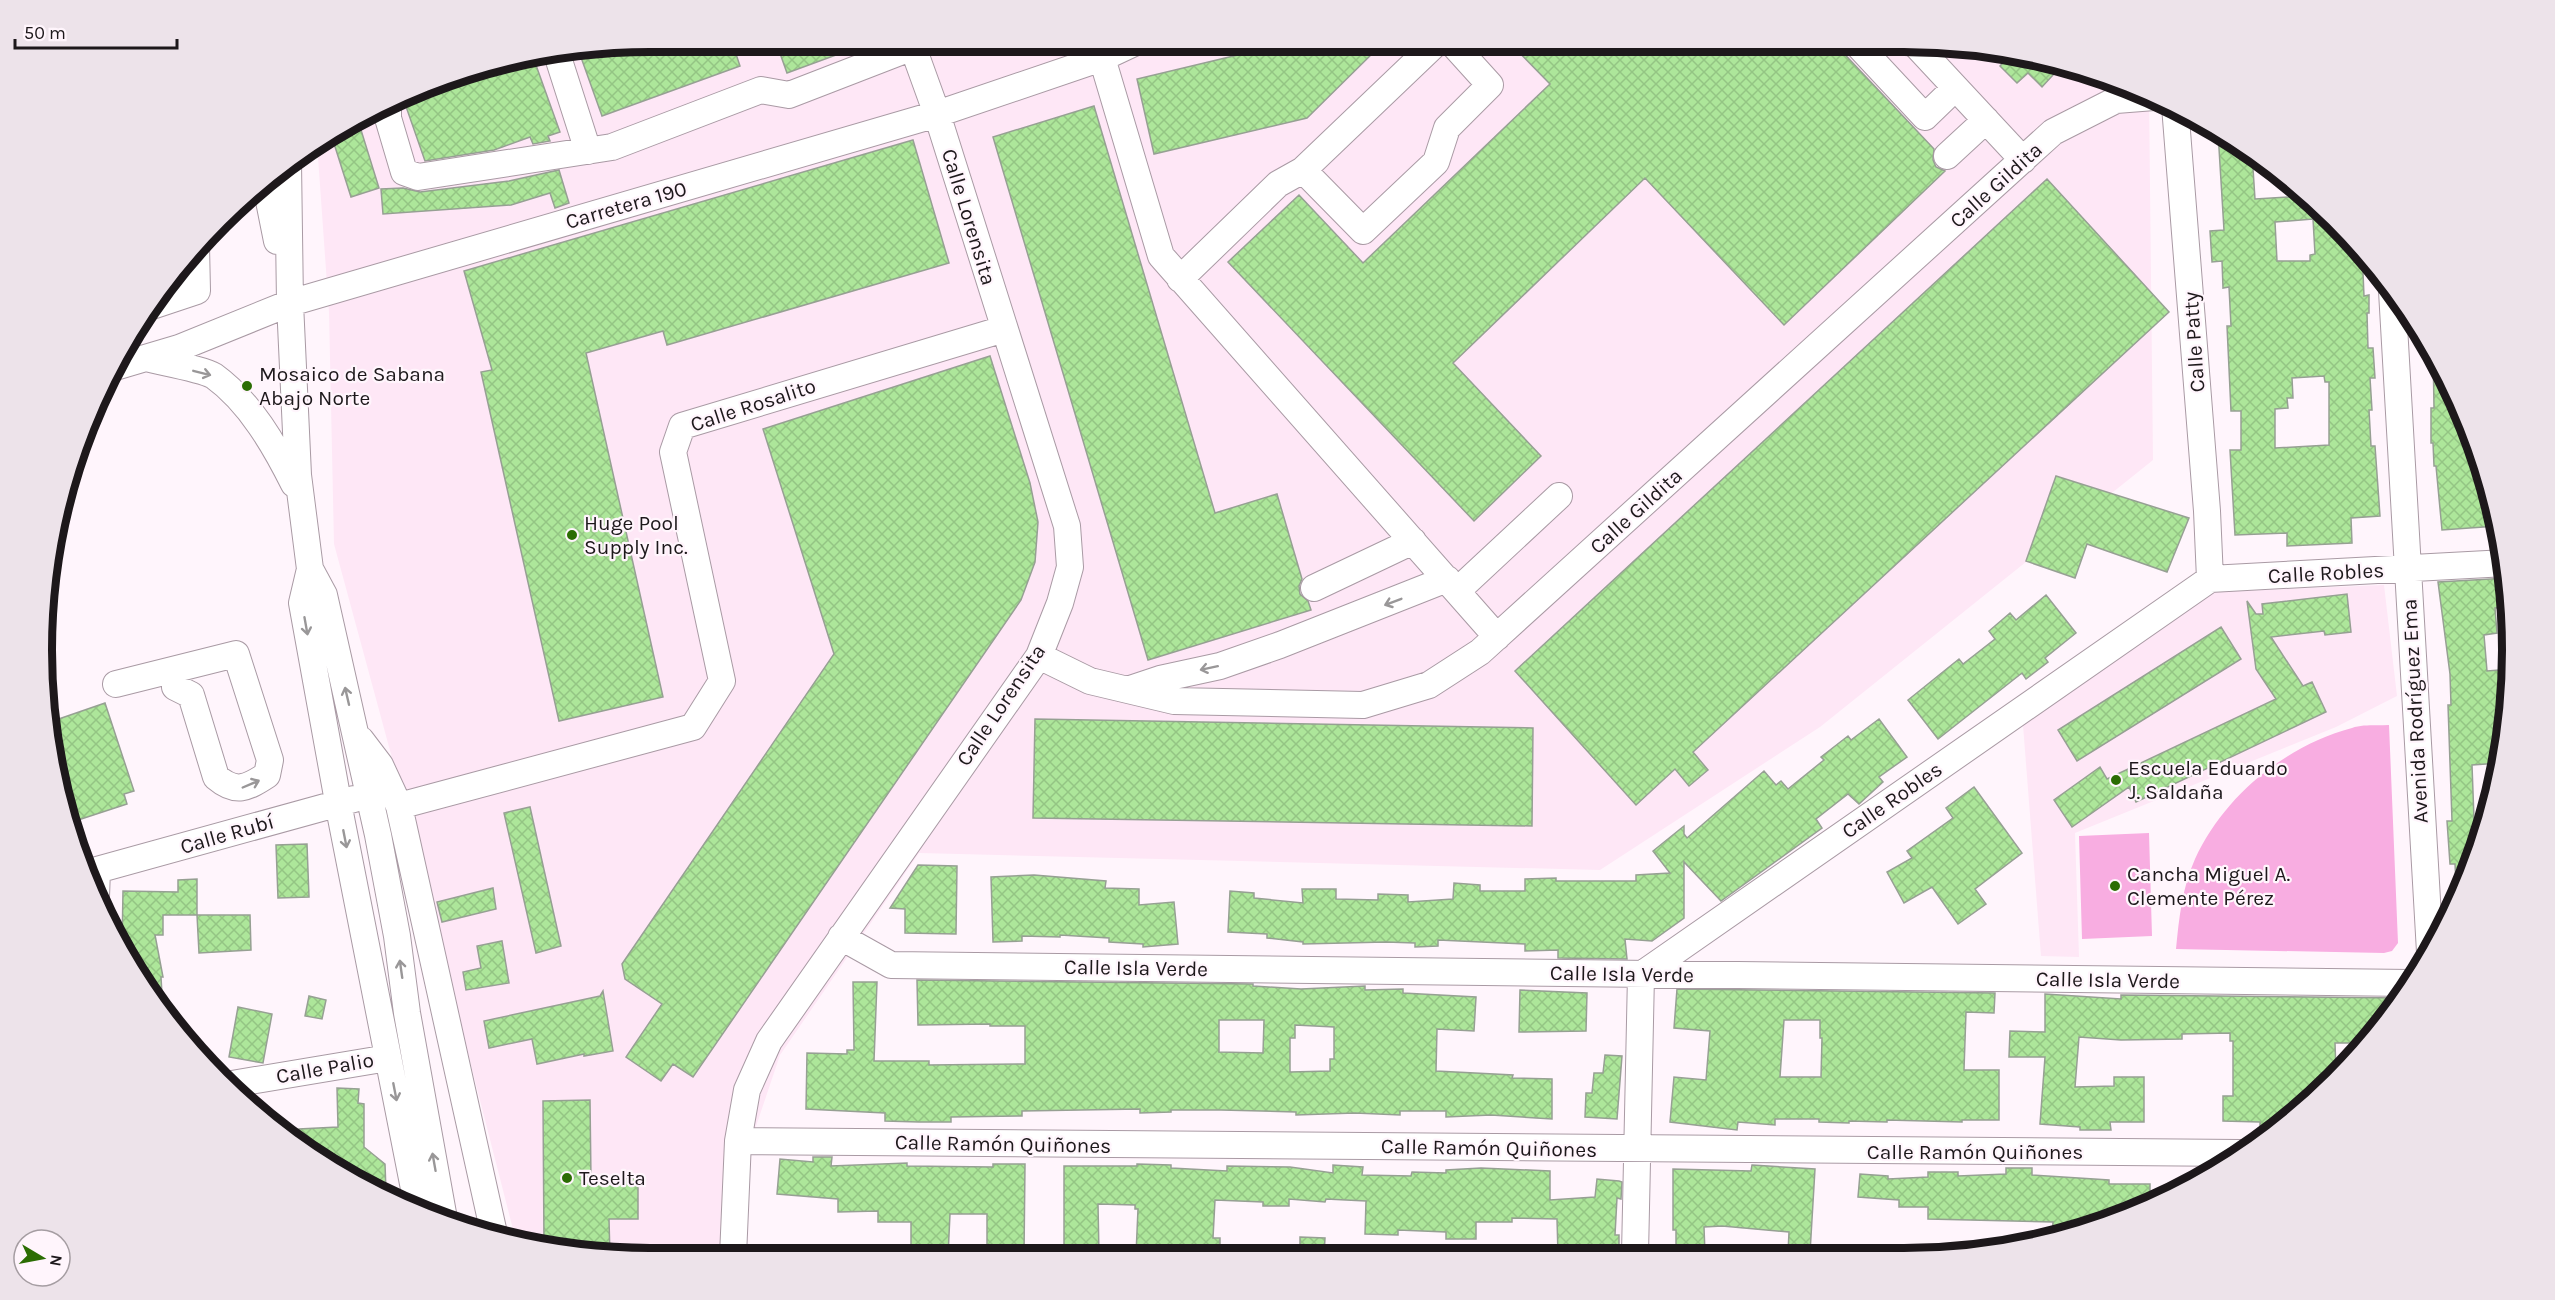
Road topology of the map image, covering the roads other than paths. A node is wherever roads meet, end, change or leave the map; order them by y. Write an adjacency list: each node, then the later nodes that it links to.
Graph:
1 (897, 52): 16 (street)
2 (919, 52): 13 (street, Calle Lorensita)
3 (1115, 52): 8 (street, Carretera 190)
4 (1427, 52): 19 (street)
5 (1460, 52): 19 (street)
6 (1865, 52): 10 (street)
7 (1923, 53): 10 (street)
8 (1102, 58): 13 (street, Carretera 190); 23 (street)
9 (559, 60): 16 (street)
10 (1955, 88): 15 (street)
11 (2135, 98): 18 (street, Calle Gildita)
12 (388, 113): 16 (street)
13 (937, 114): 25 (street, Carretera 190); 27 (street, Calle Lorensita)
14 (2176, 118): 35 (street, Calle Patty)
15 (1986, 120): 17 (street); 18 (street)
16 (588, 151)
17 (1947, 156)
18 (2023, 160): 38 (street, Calle Gildita)
19 (1303, 170): 23 (street)
20 (288, 174): 25 (street)
21 (267, 192): 25 (street)
22 (196, 262): 24 (street)
23 (1180, 279): 31 (street)
24 (165, 302)
25 (290, 303): 28 (street, Carretera 190); 30 (street)
26 (2393, 305): 33 (street, Avenida Rodríguez Ema)
27 (1004, 328): 39 (street, Calle Lorensita); 47 (street, Calle Rosalito)
28 (130, 358): 30 (street, one-way to 30)
29 (1559, 496): 36 (street)
30 (300, 497): 34 (street)
31 (1413, 541): 36 (street); 37 (street)
32 (2496, 564): 33 (street, Calle Robles)
33 (2407, 568): 35 (street, Calle Robles); 49 (street, Avenida Rodríguez Ema)
34 (310, 569): 43 (street, one-way to 34); 46 (street, one-way to 46)
35 (2210, 579): 51 (street, Calle Robles)
36 (1452, 585): 38 (street); 42 (street, one-way to 42)
37 (1314, 588)
38 (1497, 637): 42 (street, Calle Gildita)
39 (1039, 656): 42 (street, Calle Gildita); 50 (street, Calle Lorensita)
40 (175, 678): 40 (street, one-way to 40); 41 (street); 44 (street)
41 (116, 684)
42 (1130, 689)
43 (356, 733): 45 (street); 47 (street)
44 (206, 785)
45 (369, 795): 46 (street, Calle Rubí); 56 (street, one-way to 45)
46 (339, 803): 48 (street, Calle Rubí); 53 (street, one-way to 53)
47 (399, 806): 55 (street)
48 (95, 871)
49 (2429, 936)
50 (841, 937): 51 (street, Calle Isla Verde); 57 (street, Calle Lorensita)
51 (1641, 975): 52 (street, Calle Isla Verde); 58 (street)
52 (2401, 983)
53 (388, 1058): 54 (street, Calle Palio); 60 (street, one-way to 60)
54 (239, 1083)
55 (463, 1102): 56 (street); 62 (street)
56 (424, 1111): 61 (street, one-way to 56)
57 (738, 1141): 58 (street, Calle Ramón Quiñones); 63 (street, Calle Lorensita)
58 (1637, 1150): 59 (street, Calle Ramón Quiñones); 64 (street)
59 (2227, 1153)
60 (416, 1200)
61 (442, 1210)
62 (492, 1226)
63 (733, 1248)
64 (1635, 1248)

